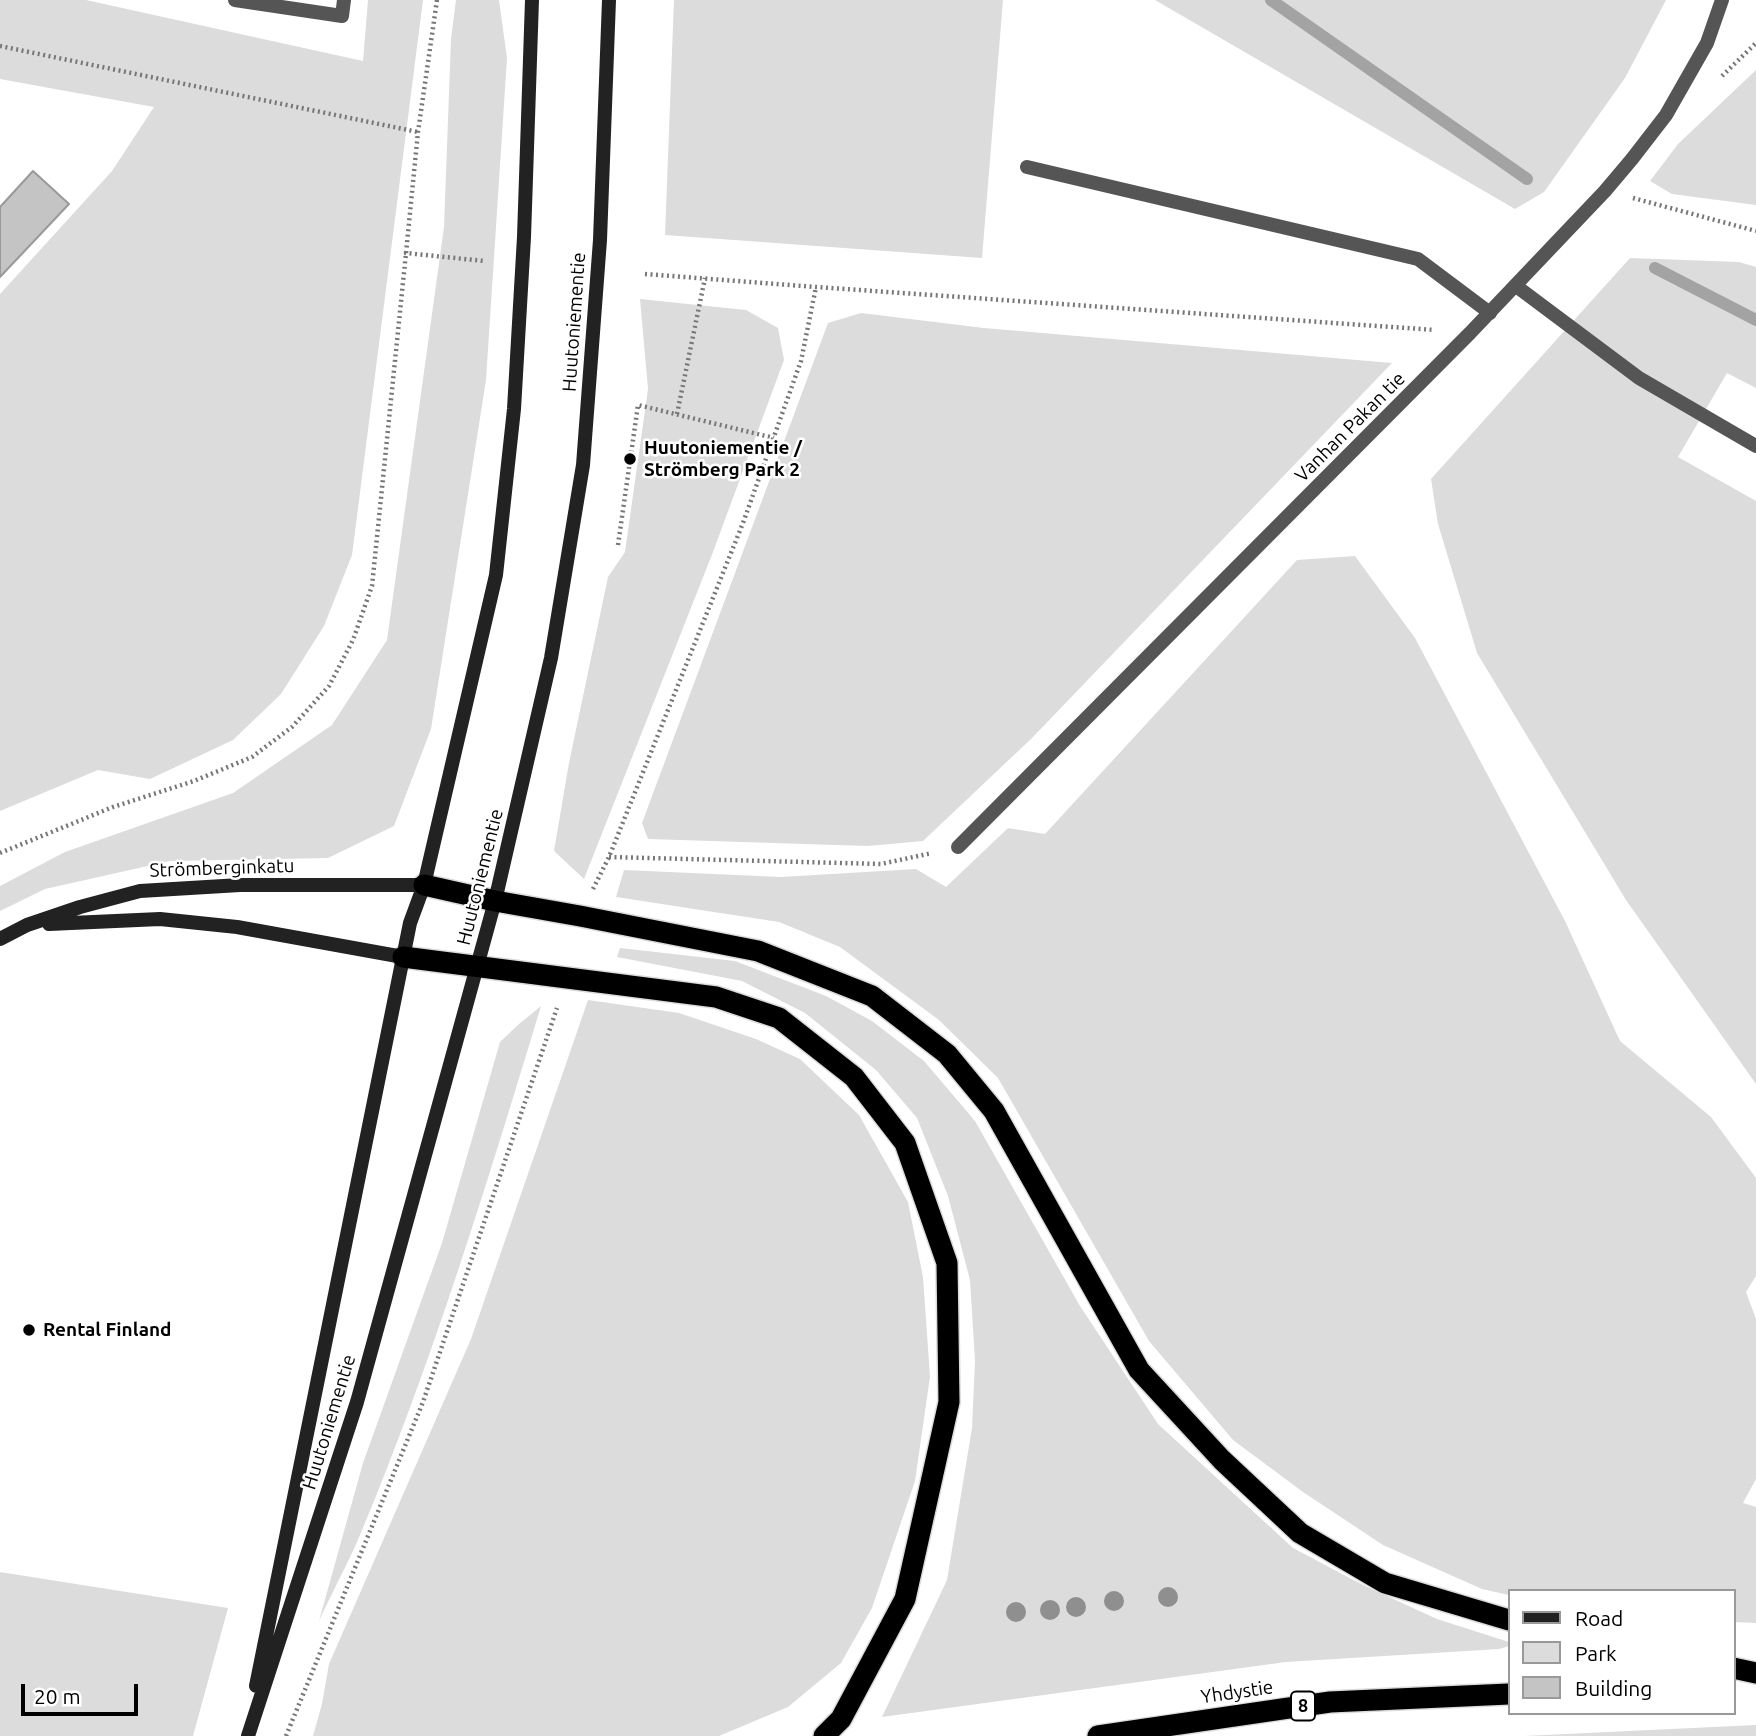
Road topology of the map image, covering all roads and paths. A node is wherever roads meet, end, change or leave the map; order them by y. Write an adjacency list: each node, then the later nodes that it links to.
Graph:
1 (235, 0): 2 (street)
2 (344, 0)
3 (437, 0): 8 (path)
4 (532, 0): 27 (main road, Huutoniementie)
5 (609, 0): 28 (main road, Huutoniementie)
6 (1722, 0): 10 (street, Vanhan Pakan tie)
7 (0, 46): 8 (path)
8 (418, 132): 12 (path)
9 (1027, 167): 18 (street)
10 (1605, 191): 11 (path); 16 (street, Vanhan Pakan tie)
11 (1756, 231)
12 (406, 253): 13 (path); 25 (path)
13 (484, 261)
14 (645, 274): 15 (path)
15 (705, 278): 17 (path); 20 (path)
16 (1516, 286): 18 (street, Vanhan Pakan tie); 22 (street)
17 (816, 287): 19 (path); 21 (path)
18 (1490, 313): 19 (street, Vanhan Pakan tie)
19 (1471, 333): 24 (street, Vanhan Pakan tie)
20 (677, 414): 21 (path); 23 (path)
21 (774, 438): 26 (path)
22 (1756, 446)
23 (618, 545)
24 (958, 847): 26 (path)
25 (0, 853)
26 (609, 857): 29 (path)
27 (425, 884): 28 (highway); 30 (main road, Strömberginkatu); 32 (main road, Huutoniementie)
28 (495, 901): 29 (highway); 33 (main road, Huutoniementie)
29 (580, 916): 35 (highway)
30 (27, 925): 31 (main road, Strömberginkatu); 32 (main road, Strömberginkatu)
31 (0, 939)
32 (403, 957): 33 (highway); 41 (main road, Huutoniementie)
33 (477, 966): 34 (highway); 41 (main road, Huutoniementie)
34 (567, 978): 42 (path); 43 (highway)
35 (1508, 1619)
36 (1735, 1668): 37 (highway)
37 (1756, 1673)
38 (1756, 1683): 39 (highway)
39 (1735, 1684)
40 (1508, 1694): 44 (highway, Yhdystie / 8)
41 (247, 1736)
42 (286, 1736)
43 (824, 1736)
44 (1098, 1736)

